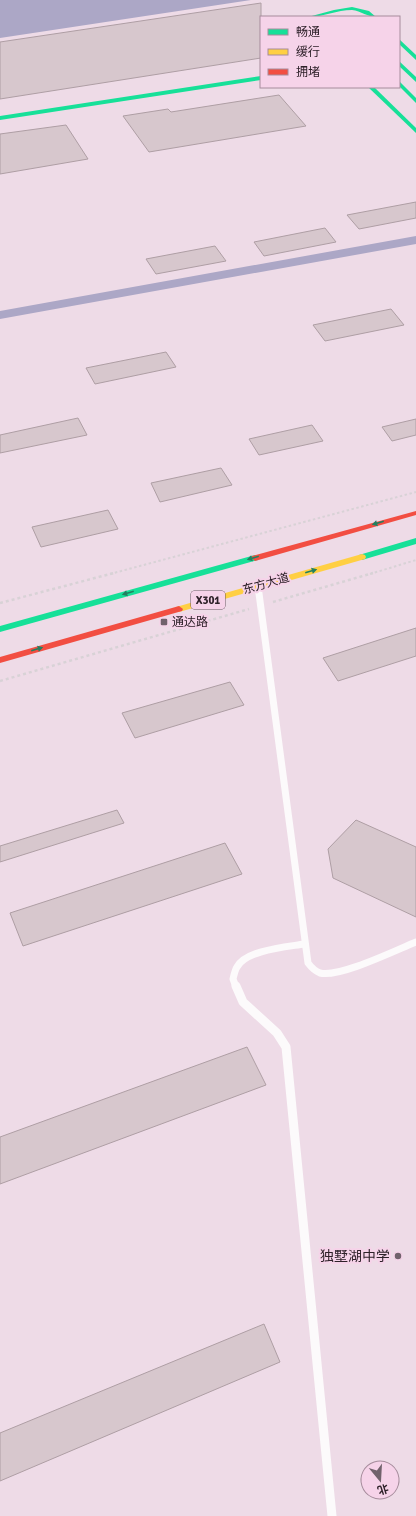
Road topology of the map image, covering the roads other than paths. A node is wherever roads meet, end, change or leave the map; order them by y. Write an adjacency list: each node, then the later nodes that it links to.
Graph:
1 (339, 0): 5 (main road)
2 (327, 6): 4 (main road)
3 (315, 16): 6 (main road)
4 (337, 16)
5 (355, 16)
6 (373, 16)
7 (400, 42): 8 (main road)
8 (416, 58)
9 (400, 64): 11 (main road)
10 (260, 78): 15 (main road)
11 (416, 80)
12 (400, 84): 14 (main road)
13 (372, 88): 16 (main road)
14 (416, 102)
15 (0, 118)
16 (416, 131)
17 (416, 513): 20 (main road, X301, one-way to 20)
18 (416, 541): 19 (main road, 东方大道 / X301, one-way to 18)
19 (258, 586): 21 (main road, 东方大道 / X301, one-way to 19); 23 (lane)
20 (0, 629)
21 (0, 660)
22 (416, 942): 23 (lane)
23 (304, 944): 24 (lane)
24 (332, 1516)

